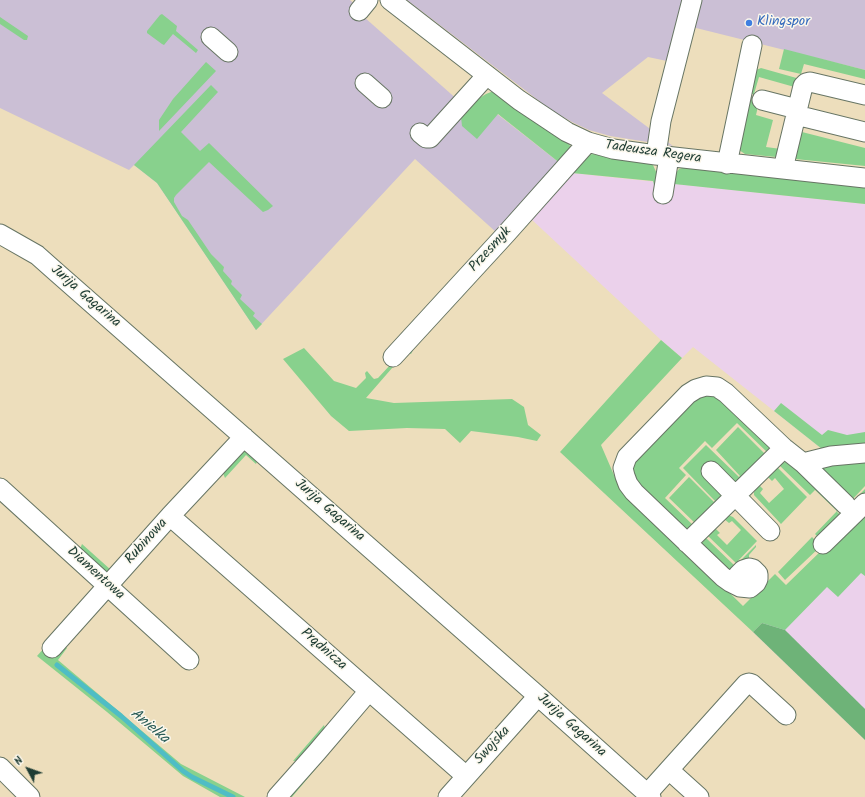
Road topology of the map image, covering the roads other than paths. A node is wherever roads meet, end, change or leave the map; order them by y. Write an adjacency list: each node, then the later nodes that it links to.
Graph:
1 (390, 0): 6 (street, Tadeusza Regera)
2 (692, 0): 15 (street)
3 (211, 37): 5 (street)
4 (752, 45): 16 (street)
5 (228, 52)
6 (488, 75): 13 (street); 14 (street, Tadeusza Regera)
7 (365, 83): 9 (street)
8 (865, 95): 11 (street)
9 (382, 98)
10 (762, 100): 11 (street)
11 (796, 112): 12 (street); 17 (street)
12 (865, 132)
13 (420, 134)
14 (588, 142): 15 (street, Tadeusza Regera); 21 (street, Przesmyk)
15 (662, 156): 16 (street, Tadeusza Regera); 19 (street)
16 (727, 164): 17 (street, Tadeusza Regera)
17 (783, 169): 18 (street, Tadeusza Regera)
18 (865, 178)
19 (663, 194)
20 (0, 234): 22 (street, Jurija Gagarina)
21 (393, 357)
22 (244, 437): 31 (street, Rubinowa); 40 (street, Jurija Gagarina)
23 (784, 448): 25 (street); 28 (street); 33 (street)
24 (865, 453): 25 (street)
25 (803, 463): 30 (street)
26 (711, 470): 28 (street)
27 (0, 488): 36 (street, Diamentowa)
28 (736, 496): 32 (street); 33 (street)
29 (865, 503): 34 (street)
30 (846, 505)
31 (170, 516): 36 (street, Rubinowa); 39 (street, Prądnicza)
32 (770, 531)
33 (687, 543): 35 (street)
34 (823, 544)
35 (735, 584)
36 (108, 586): 37 (street, Rubinowa); 38 (street, Diamentowa)
37 (52, 648)
38 (189, 660)
39 (369, 691): 44 (street, Prądnicza); 47 (street)
40 (538, 696): 44 (street, Swojska); 45 (street, Jurija Gagarina)
41 (786, 715): 43 (street)
42 (0, 766): 46 (street)
43 (669, 770): 45 (street); 49 (street)
44 (466, 776): 48 (street, Swojska)
45 (649, 796)
46 (30, 797)
47 (277, 797)
48 (448, 797)
49 (699, 797)

